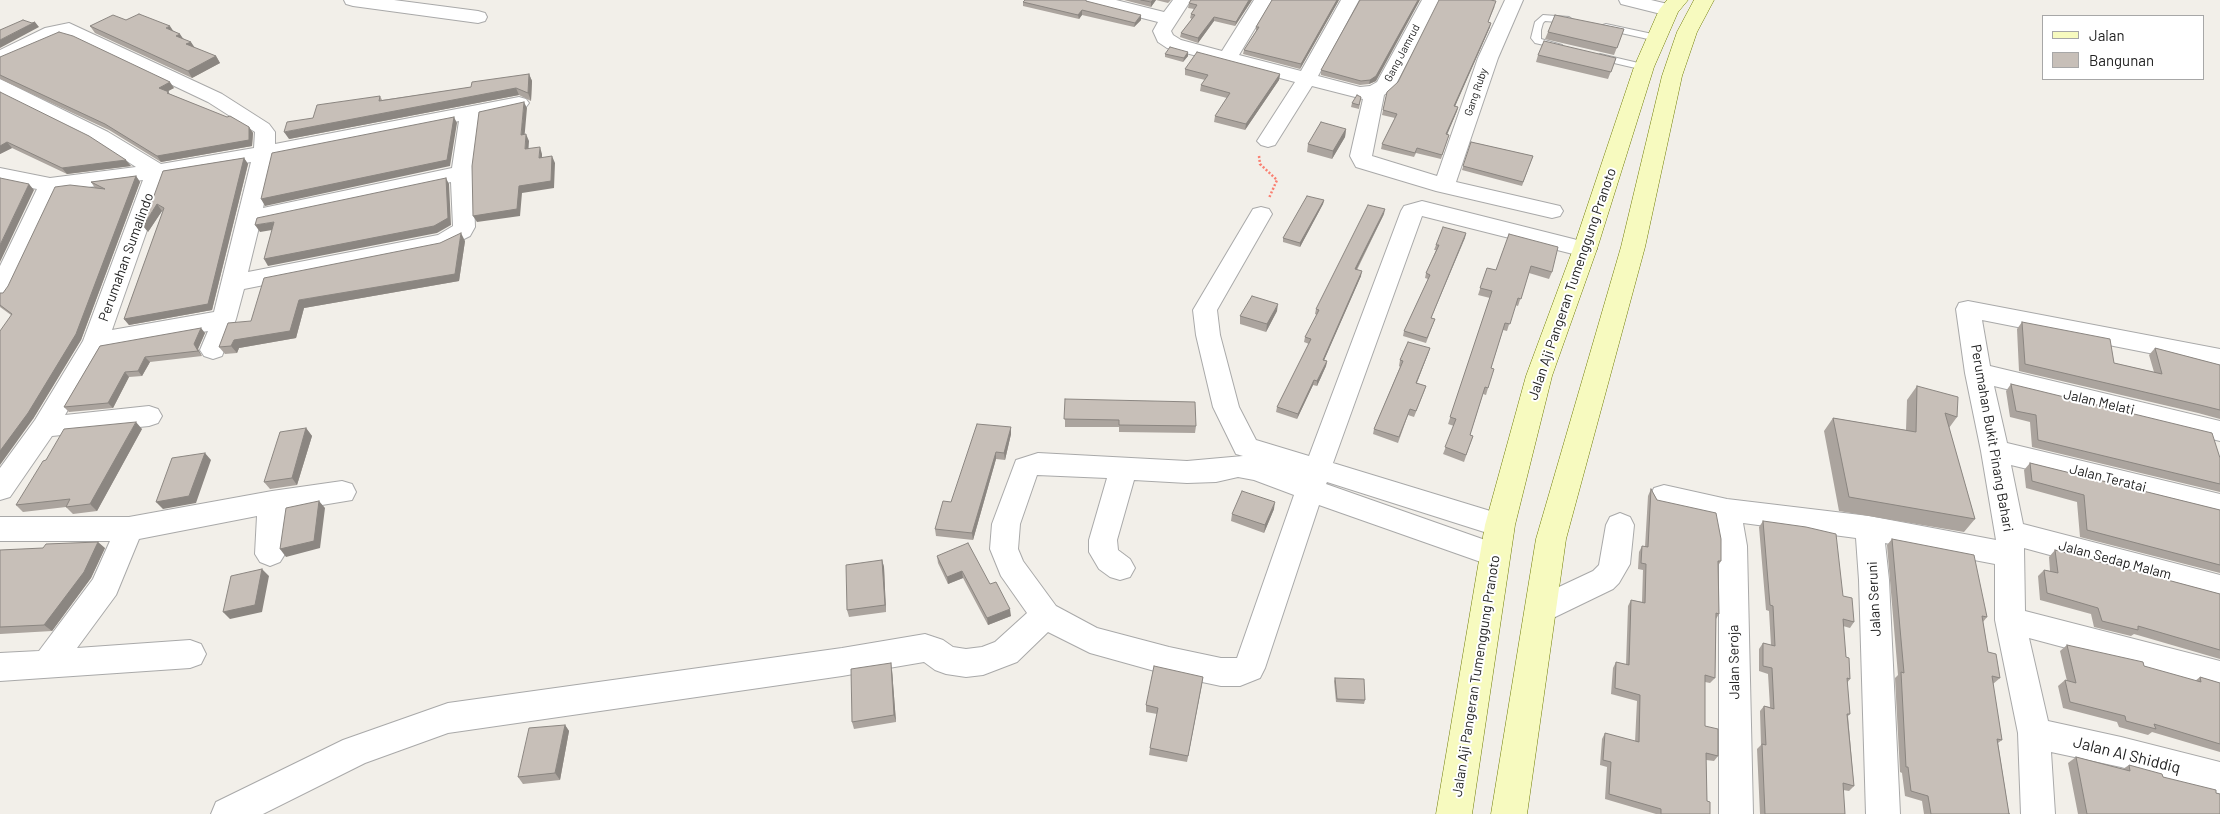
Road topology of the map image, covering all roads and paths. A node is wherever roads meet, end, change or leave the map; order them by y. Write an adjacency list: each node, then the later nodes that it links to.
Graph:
1 (353, 0): 11 (street)
2 (1182, 0): 12 (street)
3 (1263, 0): 18 (street)
4 (1350, 0): 21 (street)
5 (1431, 0): 23 (street, Gang Jamrud)
6 (1514, 0): 32 (street, Gang Ruby)
7 (1628, 0): 10 (street)
8 (1704, 0): 67 (main road)
9 (1102, 1): 12 (street)
10 (1674, 5): 15 (main road, Jalan Aji Pangeran Tumenggung Pranoto)
11 (478, 17)
12 (1169, 19): 18 (street)
13 (1582, 23): 16 (lane)
14 (1599, 26): 15 (lane)
15 (1657, 38): 20 (main road, Jalan Aji Pangeran Tumenggung Pranoto)
16 (1566, 49)
17 (1586, 53): 20 (lane)
18 (1228, 57): 21 (street)
19 (0, 58): 27 (street)
20 (1644, 67): 36 (main road, Jalan Aji Pangeran Tumenggung Pranoto)
21 (1306, 79): 23 (street); 26 (street)
22 (0, 85): 28 (street)
23 (1376, 92): 32 (street, Gang Jamrud)
24 (519, 103): 25 (street)
25 (470, 113): 27 (street); 29 (street)
26 (1268, 140): 34 (path)
27 (264, 154): 28 (street); 35 (street)
28 (157, 171): 31 (street); 40 (street, Perumahan Sumalindo)
29 (462, 173): 35 (street); 37 (street)
30 (3, 177): 31 (street)
31 (50, 185): 38 (street)
32 (1444, 186): 33 (street)
33 (1552, 211)
34 (1261, 214): 48 (street)
35 (250, 218): 37 (street)
36 (1585, 249): 50 (street); 58 (main road, Jalan Aji Pangeran Tumenggung Pranoto)
37 (234, 283): 39 (street)
38 (0, 291)
39 (224, 319): 40 (street, Perumahan Sumalindo); 41 (street)
40 (95, 342): 45 (street, Perumahan Sumalindo)
41 (213, 350)
42 (2220, 358): 43 (street, Perumahan Bukit Pinang Bahari)
43 (1978, 373): 46 (street, Jalan Melati); 47 (street, Perumahan Bukit Pinang Bahari)
44 (149, 416): 45 (street)
45 (44, 427): 51 (street, Perumahan Sumalindo)
46 (2220, 431)
47 (1995, 451): 55 (street, Jalan Teratai); 62 (street, Perumahan Bukit Pinang Bahari)
48 (1242, 457): 49 (street); 50 (street)
49 (1123, 469): 65 (street); 68 (street)
50 (1315, 479): 58 (street); 64 (street); 68 (street)
51 (0, 489)
52 (342, 492): 54 (street)
53 (1664, 496): 56 (street)
54 (272, 502): 61 (street); 63 (street)
55 (2220, 505)
56 (1727, 510): 59 (street); 79 (street, Jalan Seroja)
57 (1620, 524): 67 (street)
58 (1500, 525): 64 (main road, Jalan Aji Pangeran Tumenggung Pranoto)
59 (1869, 528): 62 (street, Jalan Sedap Malam); 80 (street, Jalan Seruni)
60 (0, 529): 61 (street)
61 (129, 529): 71 (street)
62 (2010, 543): 66 (street, Jalan Sedap Malam); 69 (street, Perumahan Bukit Pinang Bahari)
63 (270, 554)
64 (1495, 554): 76 (main road, Jalan Aji Pangeran Tumenggung Pranoto)
65 (1120, 568)
66 (2220, 588)
67 (1540, 610): 78 (main road)
68 (1045, 614): 77 (street)
69 (2010, 620): 73 (street); 74 (street, Perumahan Bukit Pinang Bahari)
70 (190, 654): 71 (street)
71 (47, 664): 72 (street)
72 (0, 667)
73 (2220, 675)
74 (2034, 733): 75 (street, Jalan Al Shiddiq); 81 (street, Perumahan Bukit Pinang Bahari)
75 (2220, 778)
76 (1456, 813)
77 (228, 814)
78 (1509, 814)
79 (1736, 814)
80 (1883, 814)
81 (2038, 814)

